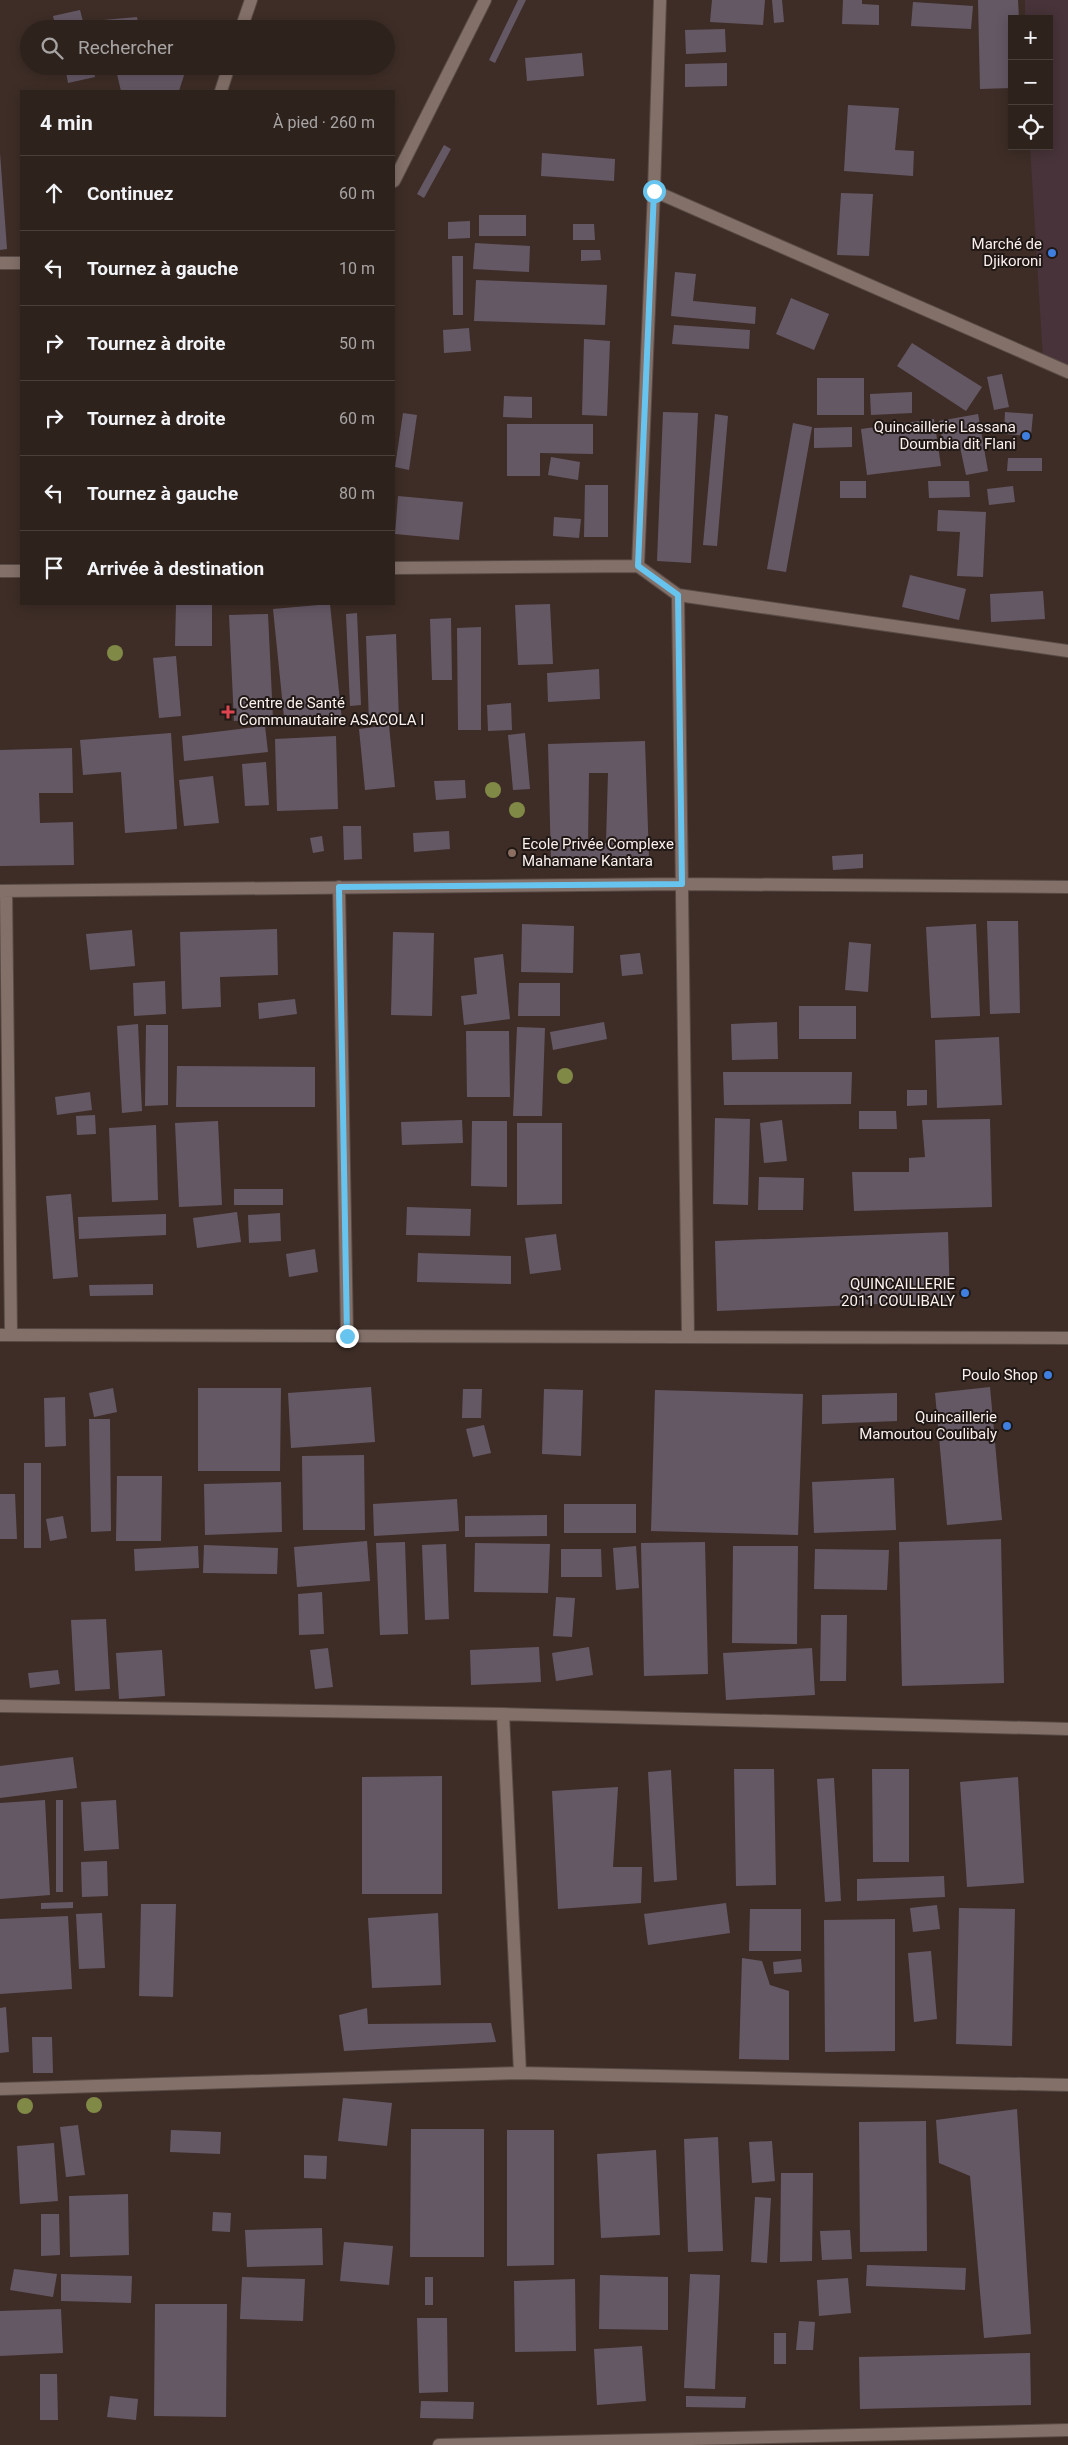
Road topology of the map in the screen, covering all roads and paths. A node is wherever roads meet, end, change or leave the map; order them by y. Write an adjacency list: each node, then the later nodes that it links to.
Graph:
1 (250, 0): 4 (street)
2 (485, 0): 7 (street)
3 (660, 0): 8 (street)
4 (244, 20)
5 (226, 75): 6 (street)
6 (221, 90)
7 (395, 179)
8 (654, 191): 11 (street); 12 (street)
9 (0, 263): 10 (street)
10 (20, 263)
11 (1068, 372)
12 (638, 566): 13 (street); 16 (street)
13 (395, 568)
14 (0, 571): 15 (street)
15 (20, 571)
16 (678, 595): 17 (street); 18 (street)
17 (1068, 651)
18 (682, 884): 19 (street); 20 (street); 24 (street)
19 (339, 887): 21 (street); 23 (street)
20 (1068, 887)
21 (3, 891): 22 (street)
22 (6, 1335): 23 (street)
23 (347, 1336): 24 (street)
24 (688, 1337): 25 (street)
25 (1068, 1338)
26 (0, 1706): 27 (street)
27 (503, 1714): 28 (street); 29 (street)
28 (1068, 1730)
29 (520, 2073): 30 (street); 31 (street)
30 (1068, 2085)
31 (0, 2089)
32 (1068, 2430): 33 (street)
33 (817, 2440): 34 (street)
34 (439, 2445)

